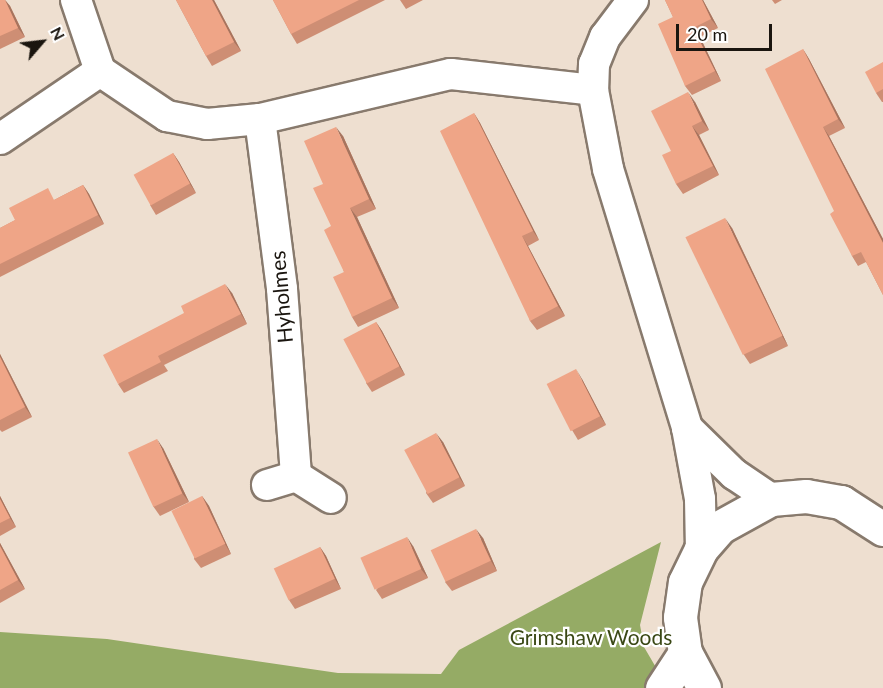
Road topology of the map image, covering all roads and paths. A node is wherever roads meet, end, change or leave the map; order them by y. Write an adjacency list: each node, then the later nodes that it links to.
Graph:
1 (76, 0): 3 (street)
2 (633, 0): 4 (street)
3 (100, 71): 5 (street); 6 (street)
4 (593, 90): 5 (street); 7 (street)
5 (260, 119): 8 (street, Hyholmes)
6 (0, 139)
7 (687, 428): 11 (street); 13 (street)
8 (296, 476): 9 (street); 10 (street)
9 (267, 485)
10 (332, 498)
11 (771, 500): 12 (street); 13 (street)
12 (880, 522)
13 (701, 549): 14 (street)
14 (686, 653): 15 (street); 16 (street)
15 (662, 688)
16 (704, 688)

